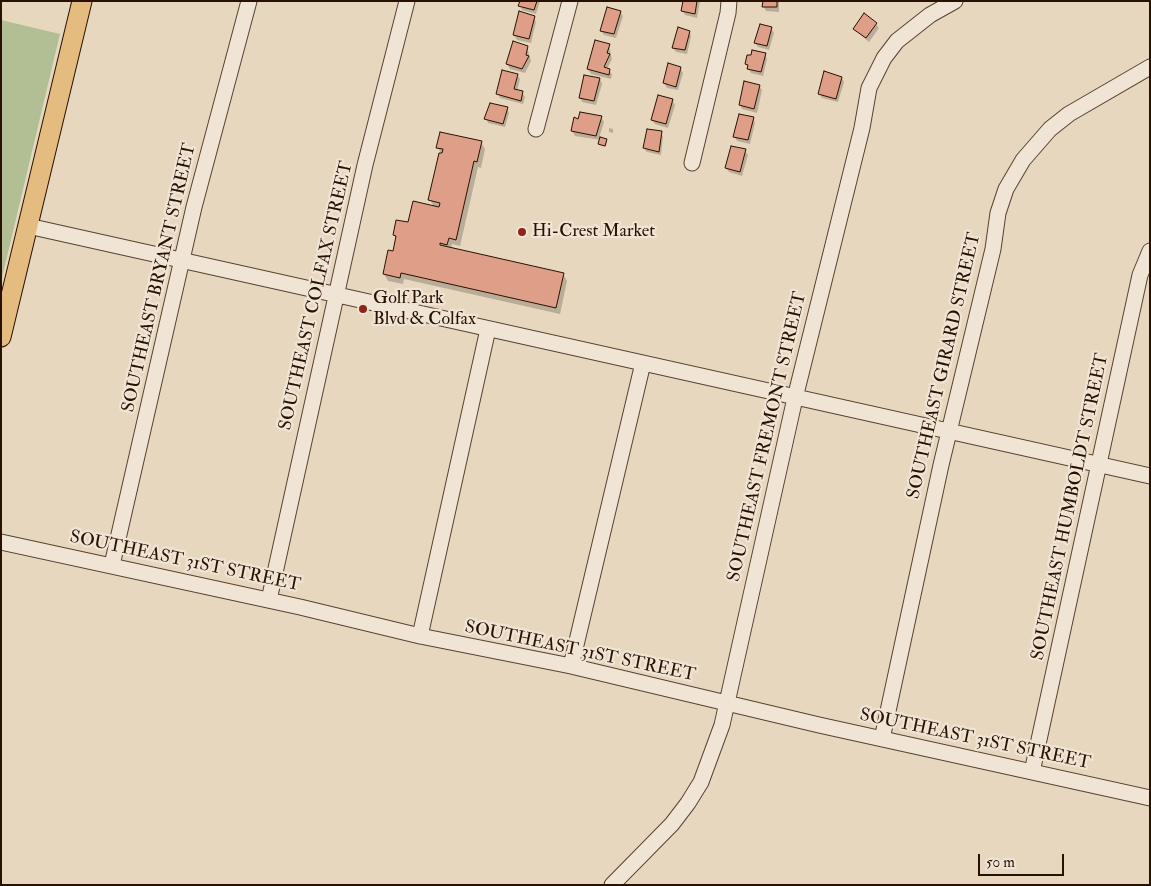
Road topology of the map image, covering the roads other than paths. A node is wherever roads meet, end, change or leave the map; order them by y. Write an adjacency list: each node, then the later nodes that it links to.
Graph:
1 (82, 1): 10 (main road)
2 (249, 1): 12 (street, SOUTHEAST BRYANT STREET)
3 (407, 1): 13 (street, SOUTHEAST COLFAX STREET)
4 (570, 1): 8 (street)
5 (729, 1): 9 (street)
6 (955, 1): 17 (street, SOUTHEAST FREMONT STREET)
7 (1150, 67): 18 (street, SOUTHEAST GIRARD STREET)
8 (536, 129)
9 (692, 162)
10 (28, 226): 12 (street); 15 (main road)
11 (1150, 251): 19 (street, SOUTHEAST HUMBOLDT STREET)
12 (182, 260): 13 (street); 22 (street, SOUTHEAST BRYANT STREET)
13 (336, 295): 14 (street); 23 (street, SOUTHEAST COLFAX STREET)
14 (488, 329): 16 (street); 24 (street)
15 (1, 337)
16 (643, 363): 17 (street); 25 (street)
17 (796, 398): 18 (street); 26 (street, SOUTHEAST FREMONT STREET)
18 (950, 431): 19 (street); 27 (street, SOUTHEAST GIRARD STREET)
19 (1099, 465): 20 (street); 28 (street, SOUTHEAST HUMBOLDT STREET)
20 (1150, 476)
21 (1, 542): 22 (street, SOUTHEAST 31ST STREET)
22 (112, 565): 23 (street, SOUTHEAST 31ST STREET)
23 (269, 600): 24 (street, SOUTHEAST 31ST STREET)
24 (420, 636): 25 (street, SOUTHEAST 31ST STREET)
25 (571, 666): 26 (street, SOUTHEAST 31ST STREET)
26 (727, 704): 27 (street, SOUTHEAST 31ST STREET); 30 (street, SOUTHEAST FREMONT STREET)
27 (882, 739): 28 (street, SOUTHEAST 31ST STREET)
28 (1032, 772): 29 (street, SOUTHEAST 31ST STREET)
29 (1150, 798)
30 (612, 885)

